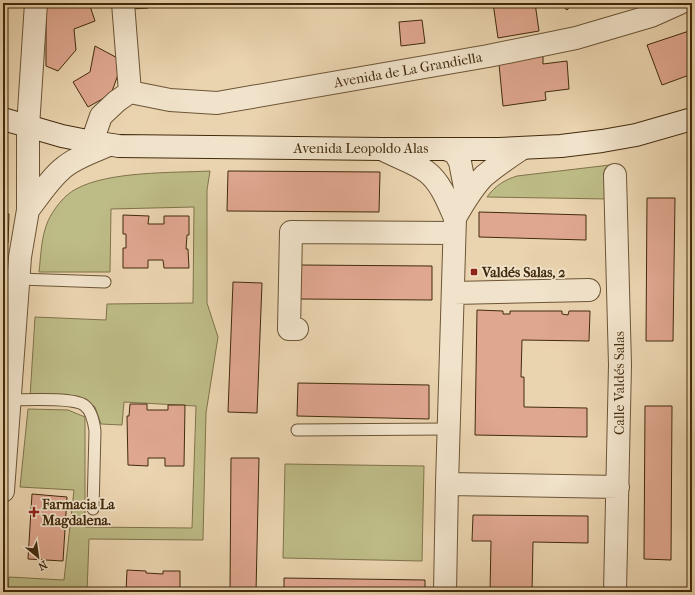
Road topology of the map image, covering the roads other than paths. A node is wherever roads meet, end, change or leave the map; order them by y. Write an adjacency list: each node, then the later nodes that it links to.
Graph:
1 (36, 3): 7 (street)
2 (680, 3): 4 (street, Avenida de La Grandiella)
3 (121, 5): 4 (street)
4 (130, 92): 8 (street)
5 (3, 119): 7 (street, Avenida Leopoldo Alas)
6 (692, 119): 9 (street, Avenida Leopoldo Alas)
7 (28, 127): 8 (street, Avenida Leopoldo Alas); 15 (street)
8 (100, 143): 10 (street, Avenida Leopoldo Alas); 15 (street)
9 (522, 148): 11 (street, Avenida Leopoldo Alas); 14 (street)
10 (382, 149): 11 (street, Avenida Leopoldo Alas); 13 (street)
11 (456, 152): 13 (street); 14 (street)
12 (615, 175): 27 (street, Calle Valdés Salas)
13 (442, 191): 16 (street)
14 (467, 198): 16 (street)
15 (28, 210): 17 (street)
16 (454, 225): 21 (street); 22 (street)
17 (12, 257): 18 (street)
18 (19, 279): 19 (lane); 23 (street)
19 (105, 282)
20 (590, 290): 21 (street)
21 (453, 293): 24 (street)
22 (297, 329)
23 (9, 400): 28 (street); 29 (lane)
24 (448, 429): 25 (lane); 26 (street)
25 (296, 430)
26 (447, 484): 27 (street); 30 (street)
27 (618, 487): 31 (street, Calle Valdés Salas)
28 (3, 491)
29 (93, 509)
30 (445, 592)
31 (615, 592)

